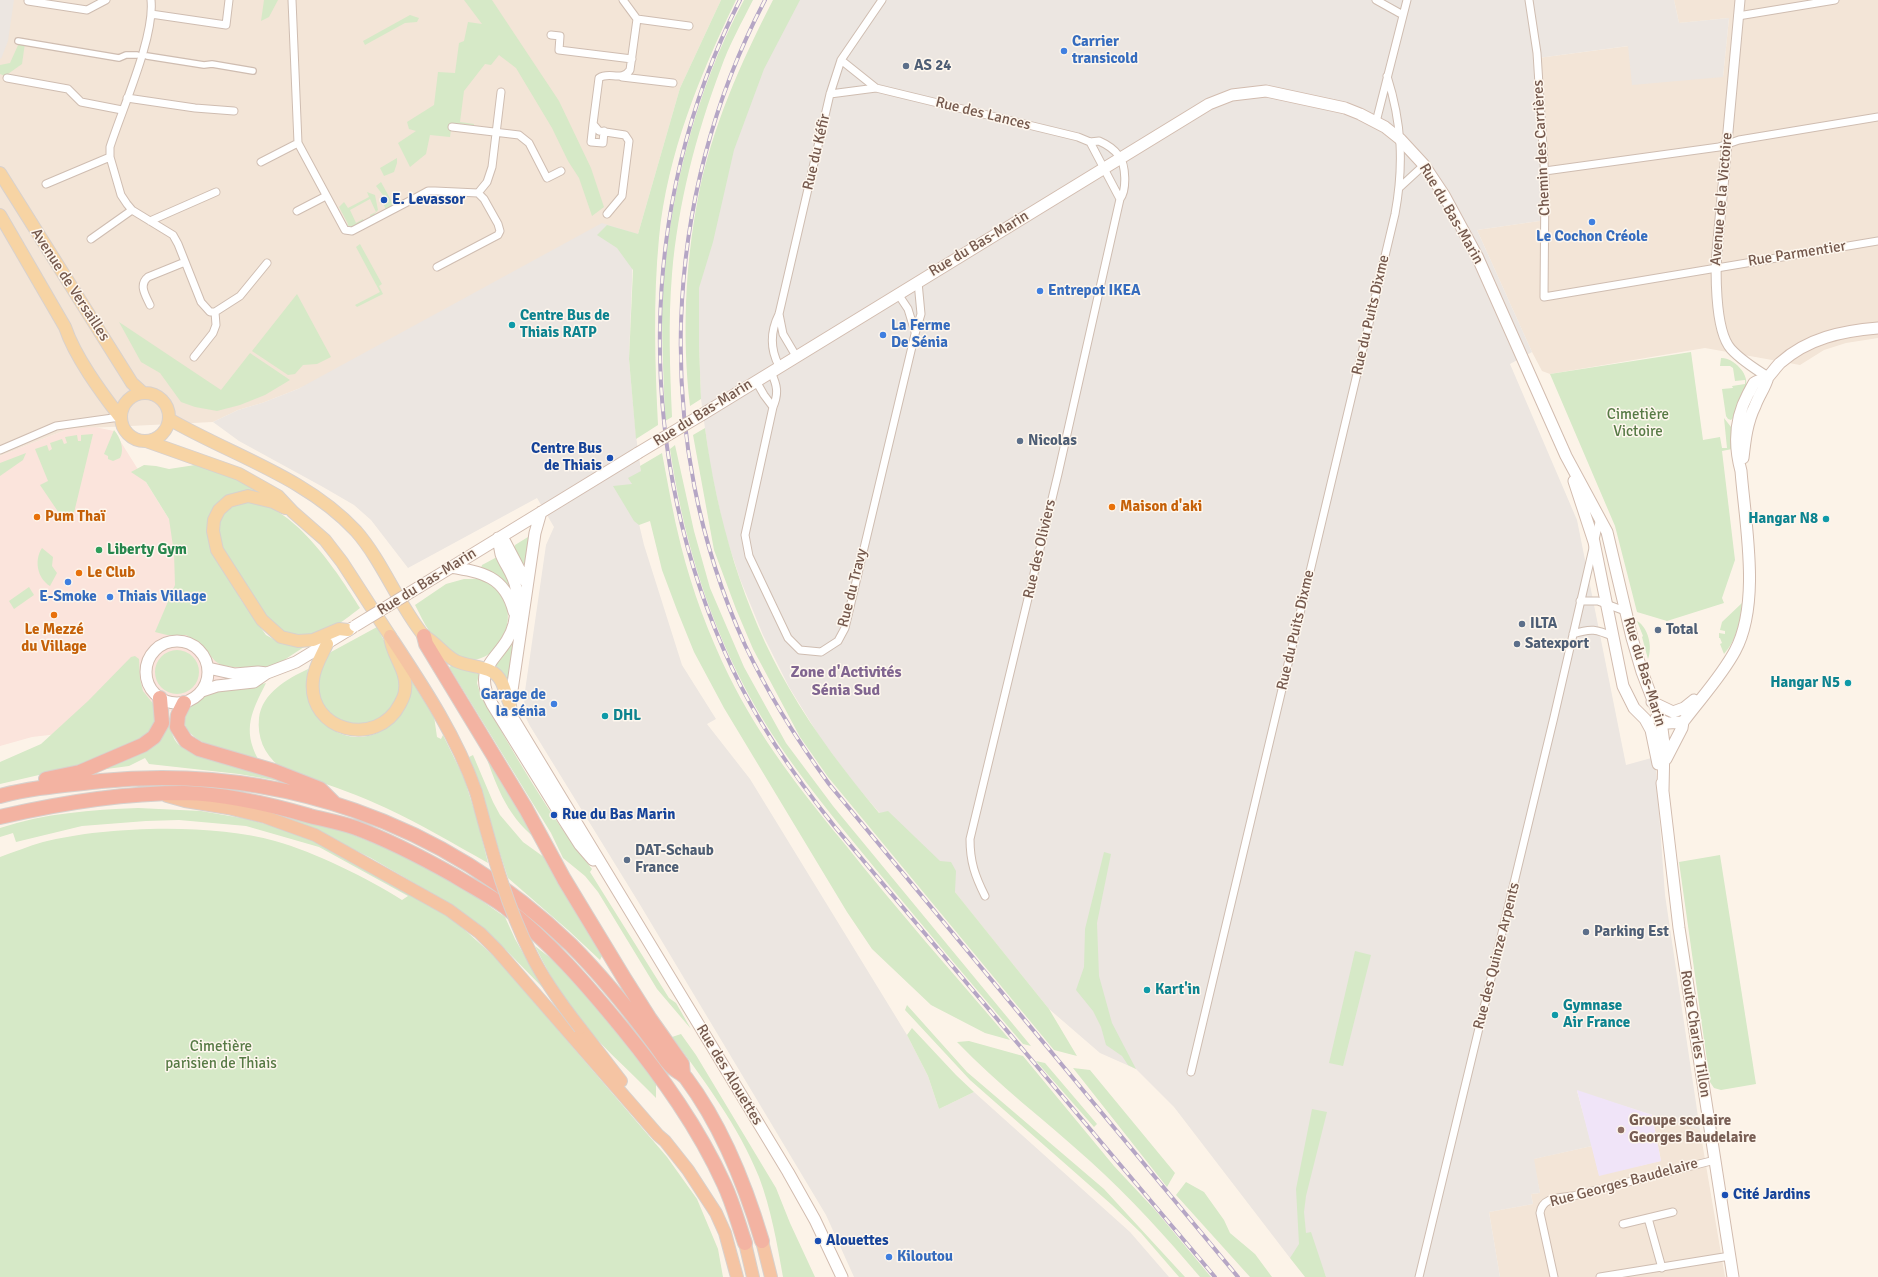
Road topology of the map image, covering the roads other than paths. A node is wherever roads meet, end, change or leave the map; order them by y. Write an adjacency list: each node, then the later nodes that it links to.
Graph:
1 (106, 0): 12 (street)
2 (151, 0): 13 (street)
3 (229, 0): 13 (street)
4 (292, 0): 43 (street)
5 (623, 0): 16 (street)
6 (882, 0): 23 (street, Rue du Kéfir)
7 (1376, 0): 14 (street)
8 (1407, 0): 14 (street)
9 (1529, 0): 51 (street, Chemin des Carrières)
10 (1740, 0): 15 (street, Avenue de la Victoire)
11 (1835, 0): 15 (street)
12 (28, 1)
13 (151, 14): 32 (street)
14 (1403, 15): 26 (street)
15 (1738, 16): 44 (street, Avenue de la Victoire)
16 (637, 20): 17 (street); 22 (street)
17 (689, 26)
18 (551, 35): 22 (street)
19 (18, 41): 20 (street)
20 (137, 55)
21 (147, 56): 24 (street)
22 (632, 59): 25 (street)
23 (840, 60): 29 (street, Rue des Lances); 31 (street, Rue du Kéfir)
24 (253, 71)
25 (621, 76): 28 (street); 37 (street)
26 (1387, 76): 36 (street); 41 (street, Rue du Puits Dixme)
27 (7, 78): 33 (street)
28 (673, 83)
29 (876, 88): 31 (street, Rue des Lances); 42 (street, Rue des Lances)
30 (501, 92): 40 (street)
31 (830, 94): 75 (street, Rue du Kéfir)
32 (127, 98): 33 (street); 34 (street)
33 (122, 110): 45 (street)
34 (234, 111)
35 (1878, 117): 44 (street)
36 (1376, 122): 41 (main road, Rue du Bas-Marin); 46 (main road, Rue du Bas-Marin)
37 (593, 124): 39 (street); 39 (street)
38 (452, 127): 40 (street)
39 (604, 131): 61 (street)
40 (496, 133): 50 (street); 56 (street)
41 (1400, 139): 48 (main road, Rue du Bas-Marin); 54 (street, Rue du Puits Dixme)
42 (1090, 142): 46 (street, Rue des Lances); 49 (street)
43 (298, 143): 47 (street); 57 (street)
44 (1727, 144): 51 (street); 68 (street, Avenue de la Victoire)
45 (110, 157): 53 (street); 59 (street)
46 (1120, 157): 49 (main road, Rue du Bas-Marin); 58 (street, Rue des Oliviers)
47 (262, 162)
48 (1424, 165): 54 (street); 89 (main road, Rue du Bas-Marin)
49 (1104, 167): 58 (street); 70 (main road, Rue du Bas-Marin)
50 (561, 171)
51 (1545, 171): 72 (street, Chemin des Carrières)
52 (0, 173): 83 (main road, Avenue de Versailles)
53 (46, 184)
54 (1399, 188): 129 (street, Rue du Puits Dixme)
55 (216, 192): 63 (street)
56 (478, 193): 57 (street); 69 (street)
57 (326, 196): 60 (street)
58 (1120, 199): 128 (street, Rue des Oliviers)
59 (132, 210): 63 (street); 64 (street)
60 (297, 211)
61 (606, 214)
62 (0, 215): 85 (main road, Avenue de Versailles)
63 (150, 221): 66 (street)
64 (91, 239)
65 (1878, 241): 68 (street, Rue Parmentier)
66 (185, 262): 73 (street); 74 (street)
67 (267, 263): 74 (street)
68 (1715, 267): 72 (street, Rue Parmentier); 81 (street, Avenue de la Victoire)
69 (437, 268)
70 (918, 282): 71 (main road, Rue du Bas-Marin); 77 (street, Rue du Travy)
71 (898, 294): 77 (street, Rue du Travy); 78 (main road, Rue du Bas-Marin)
72 (1544, 297)
73 (150, 305)
74 (215, 312): 79 (street)
75 (779, 314): 78 (street, Rue du Kéfir); 80 (street, Rue du Kéfir)
76 (1878, 328): 81 (main road)
77 (915, 334): 84 (street, Rue du Travy)
78 (796, 356): 80 (main road, Rue du Bas-Marin)
79 (194, 358)
80 (775, 369): 82 (main road, Rue du Bas-Marin); 84 (street, Rue du Travy)
81 (1768, 377): 111 (main road)
82 (756, 381): 84 (street); 91 (main road, Rue du Bas-Marin, bridge)
83 (143, 393): 85 (main road); 86 (main road)
84 (773, 407)
85 (120, 417): 87 (main road); 88 (street)
86 (169, 419): 87 (main road); 104 (main road)
87 (146, 441): 90 (main road)
88 (0, 450)
89 (1566, 456): 92 (main road, Rue du Bas-Marin); 94 (main road, Rue du Bas-Marin)
90 (292, 512): 101 (main road); 103 (main road)
91 (541, 512): 93 (main road, Rue du Bas-Marin); 96 (main road)
92 (1600, 517): 94 (street, Rue des Quinze Arpents); 99 (main road, Rue du Bas-Marin)
93 (498, 538): 95 (main road, Rue du Bas-Marin); 96 (main road); 100 (main road)
94 (1594, 542): 97 (street, Rue des Quinze Arpents); 98 (main road, Rue du Bas-Marin)
95 (450, 567): 100 (main road); 101 (main road, Rue du Bas-Marin, bridge)
96 (527, 584): 116 (main road)
97 (1580, 601): 98 (street); 102 (street, Rue des Quinze Arpents)
98 (1608, 604): 99 (street); 105 (main road, Rue du Bas-Marin)
99 (1625, 611): 115 (main road, Rue du Bas-Marin)
100 (515, 616): 108 (main road)
101 (352, 628): 106 (main road, Rue du Bas-Marin)
102 (1573, 634): 105 (street); 144 (street, Rue des Quinze Arpents)
103 (390, 636): 106 (main road); 131 (highway, bridge)
104 (424, 636): 108 (main road); 130 (highway)
105 (1614, 637): 113 (main road, Rue du Bas-Marin)
106 (327, 644): 109 (main road, Rue du Bas-Marin)
107 (208, 668): 109 (main road); 110 (main road); 112 (main road)
108 (486, 669): 116 (main road); 127 (main road)
109 (267, 674): 110 (main road, Rue du Bas-Marin)
110 (202, 691): 114 (main road)
111 (1704, 693): 115 (main road); 118 (main road)
112 (160, 698): 114 (main road); 122 (highway)
113 (1631, 701): 117 (main road); 120 (main road, Rue du Bas-Marin)
114 (184, 702): 125 (highway)
115 (1652, 702): 117 (main road, Rue du Bas-Marin)
116 (510, 704): 127 (main road)
117 (1661, 721): 118 (main road); 119 (main road, Rue du Bas-Marin)
118 (1683, 722): 119 (main road); 120 (main road)
119 (1664, 744): 120 (main road, Rue du Bas-Marin)
120 (1661, 762): 121 (main road, Rue du Bas-Marin)
121 (1663, 790): 132 (main road, Route Charles Tillon)
122 (15, 792): 124 (highway); 125 (highway)
123 (162, 794): 126 (highway); 131 (highway); 137 (highway)
124 (0, 796)
125 (334, 803): 130 (highway)
126 (0, 817)
127 (608, 877): 143 (main road, Rue des Alouettes)
128 (985, 896)
129 (1191, 1072)
130 (683, 1074): 136 (highway)
131 (665, 1141): 140 (highway)
132 (1715, 1160): 138 (main road, Route Charles Tillon); 145 (street, Rue Georges Baudelaire)
133 (1673, 1212): 134 (street)
134 (1648, 1218): 135 (street); 139 (street)
135 (1623, 1224)
136 (762, 1241): 142 (highway)
137 (745, 1243): 141 (highway)
138 (1730, 1256): 139 (street); 147 (main road, Route Charles Tillon)
139 (1662, 1268): 146 (street)
140 (737, 1277)
141 (753, 1277)
142 (771, 1277)
143 (842, 1277)
144 (1419, 1277)
145 (1554, 1277)
146 (1600, 1277)
147 (1733, 1277)

